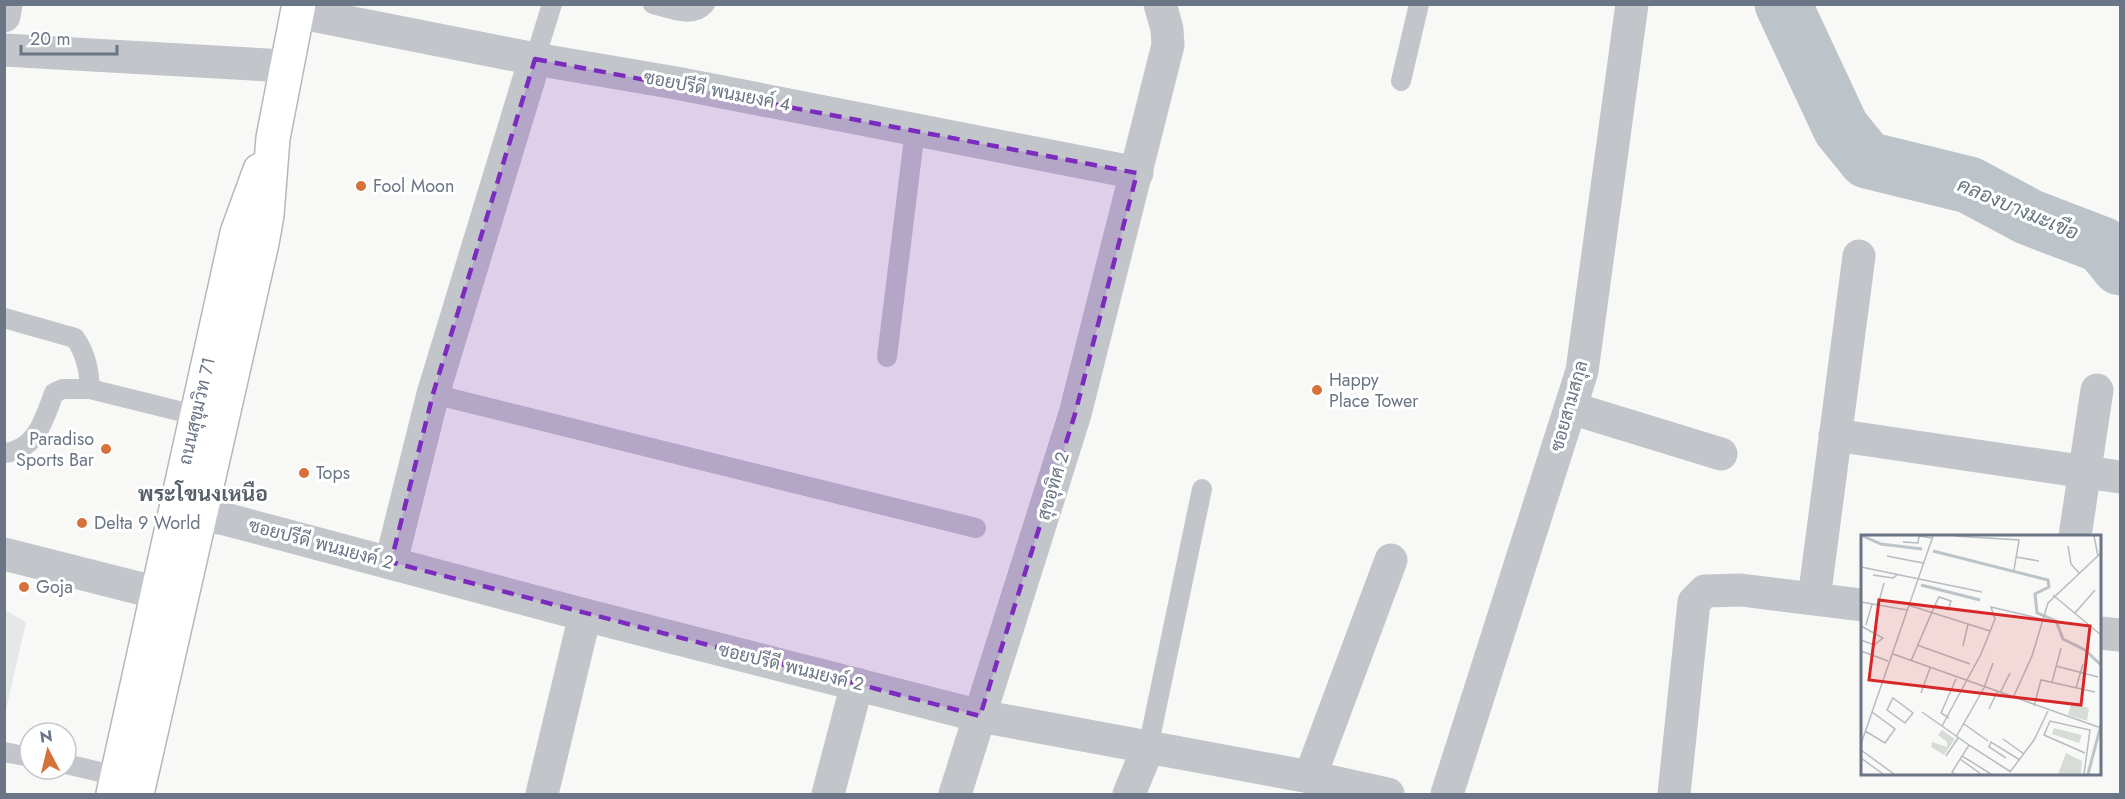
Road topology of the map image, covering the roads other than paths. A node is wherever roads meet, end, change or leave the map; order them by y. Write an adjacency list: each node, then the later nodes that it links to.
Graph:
1 (6, 4): 9 (street)
2 (552, 4): 11 (lane)
3 (653, 4): 4 (lane)
4 (705, 4)
5 (1160, 4): 15 (street, สุขอุทิศ 2)
6 (1419, 4): 13 (lane)
7 (1632, 4): 22 (street, ซอยสามสกุล)
8 (298, 8): 11 (street, ซอยปรีดี พนมยงค์ 4); 12 (main road, ถนนสุขุมวิท 71)
9 (4, 16)
10 (4, 50): 12 (street)
11 (535, 59): 14 (street, ซอยปรีดี พนมยงค์ 4); 21 (street)
12 (286, 66): 23 (main road, ถนนสุขุมวิท 71)
13 (1401, 81)
14 (915, 130): 15 (street, ซอยปรีดี พนมยงค์ 4); 18 (lane)
15 (1137, 173): 43 (street, สุขอุทิศ 2)
16 (1859, 256): 24 (street)
17 (4, 318): 19 (lane)
18 (887, 357)
19 (90, 389): 23 (lane); 25 (lane)
20 (2097, 390): 27 (street)
21 (433, 394): 31 (lane); 35 (street)
22 (1570, 408): 26 (street); 53 (street, ซอยสามสกุล)
23 (208, 418): 30 (main road, ถนนสุขุมวิท 71); 36 (main road, ถนนสุขุมวิท 71)
24 (1835, 435): 27 (street); 37 (street)
25 (4, 453)
26 (1721, 454)
27 (2085, 471): 28 (street); 32 (street)
28 (2121, 477)
29 (1202, 489): 44 (lane)
30 (200, 515): 35 (street, ซอยปรีดี พนมยงค์ 2); 47 (main road, ถนนสุขุมวิท 71)
31 (976, 528)
32 (2075, 535)
33 (4, 554): 36 (street)
34 (1391, 560): 46 (street)
35 (391, 562): 39 (street, ซอยปรีดี พนมยงค์ 2)
36 (158, 593): 47 (main road, ถนนสุขุมวิท 71)
37 (1814, 599): 38 (street); 54 (street)
38 (1861, 605)
39 (585, 615): 42 (street, ซอยปรีดี พนมยงค์ 2); 48 (street)
40 (2101, 633): 41 (street)
41 (2121, 635)
42 (858, 684): 43 (street, ซอยปรีดี พนมยงค์ 2); 49 (street)
43 (980, 716): 44 (street, ซอยปรีดี พนมยงค์ 2); 50 (street, สุขอุทิศ 2)
44 (1148, 748): 46 (street, ซอยปรีดี พนมยงค์ 2); 51 (street)
45 (78, 769): 47 (lane)
46 (1288, 781): 52 (street, ซอยปรีดี พนมยงค์ 2)
47 (122, 788)
48 (542, 795)
49 (828, 795)
50 (955, 795)
51 (1129, 795)
52 (1388, 795)
53 (1447, 795)
54 (1674, 795)

